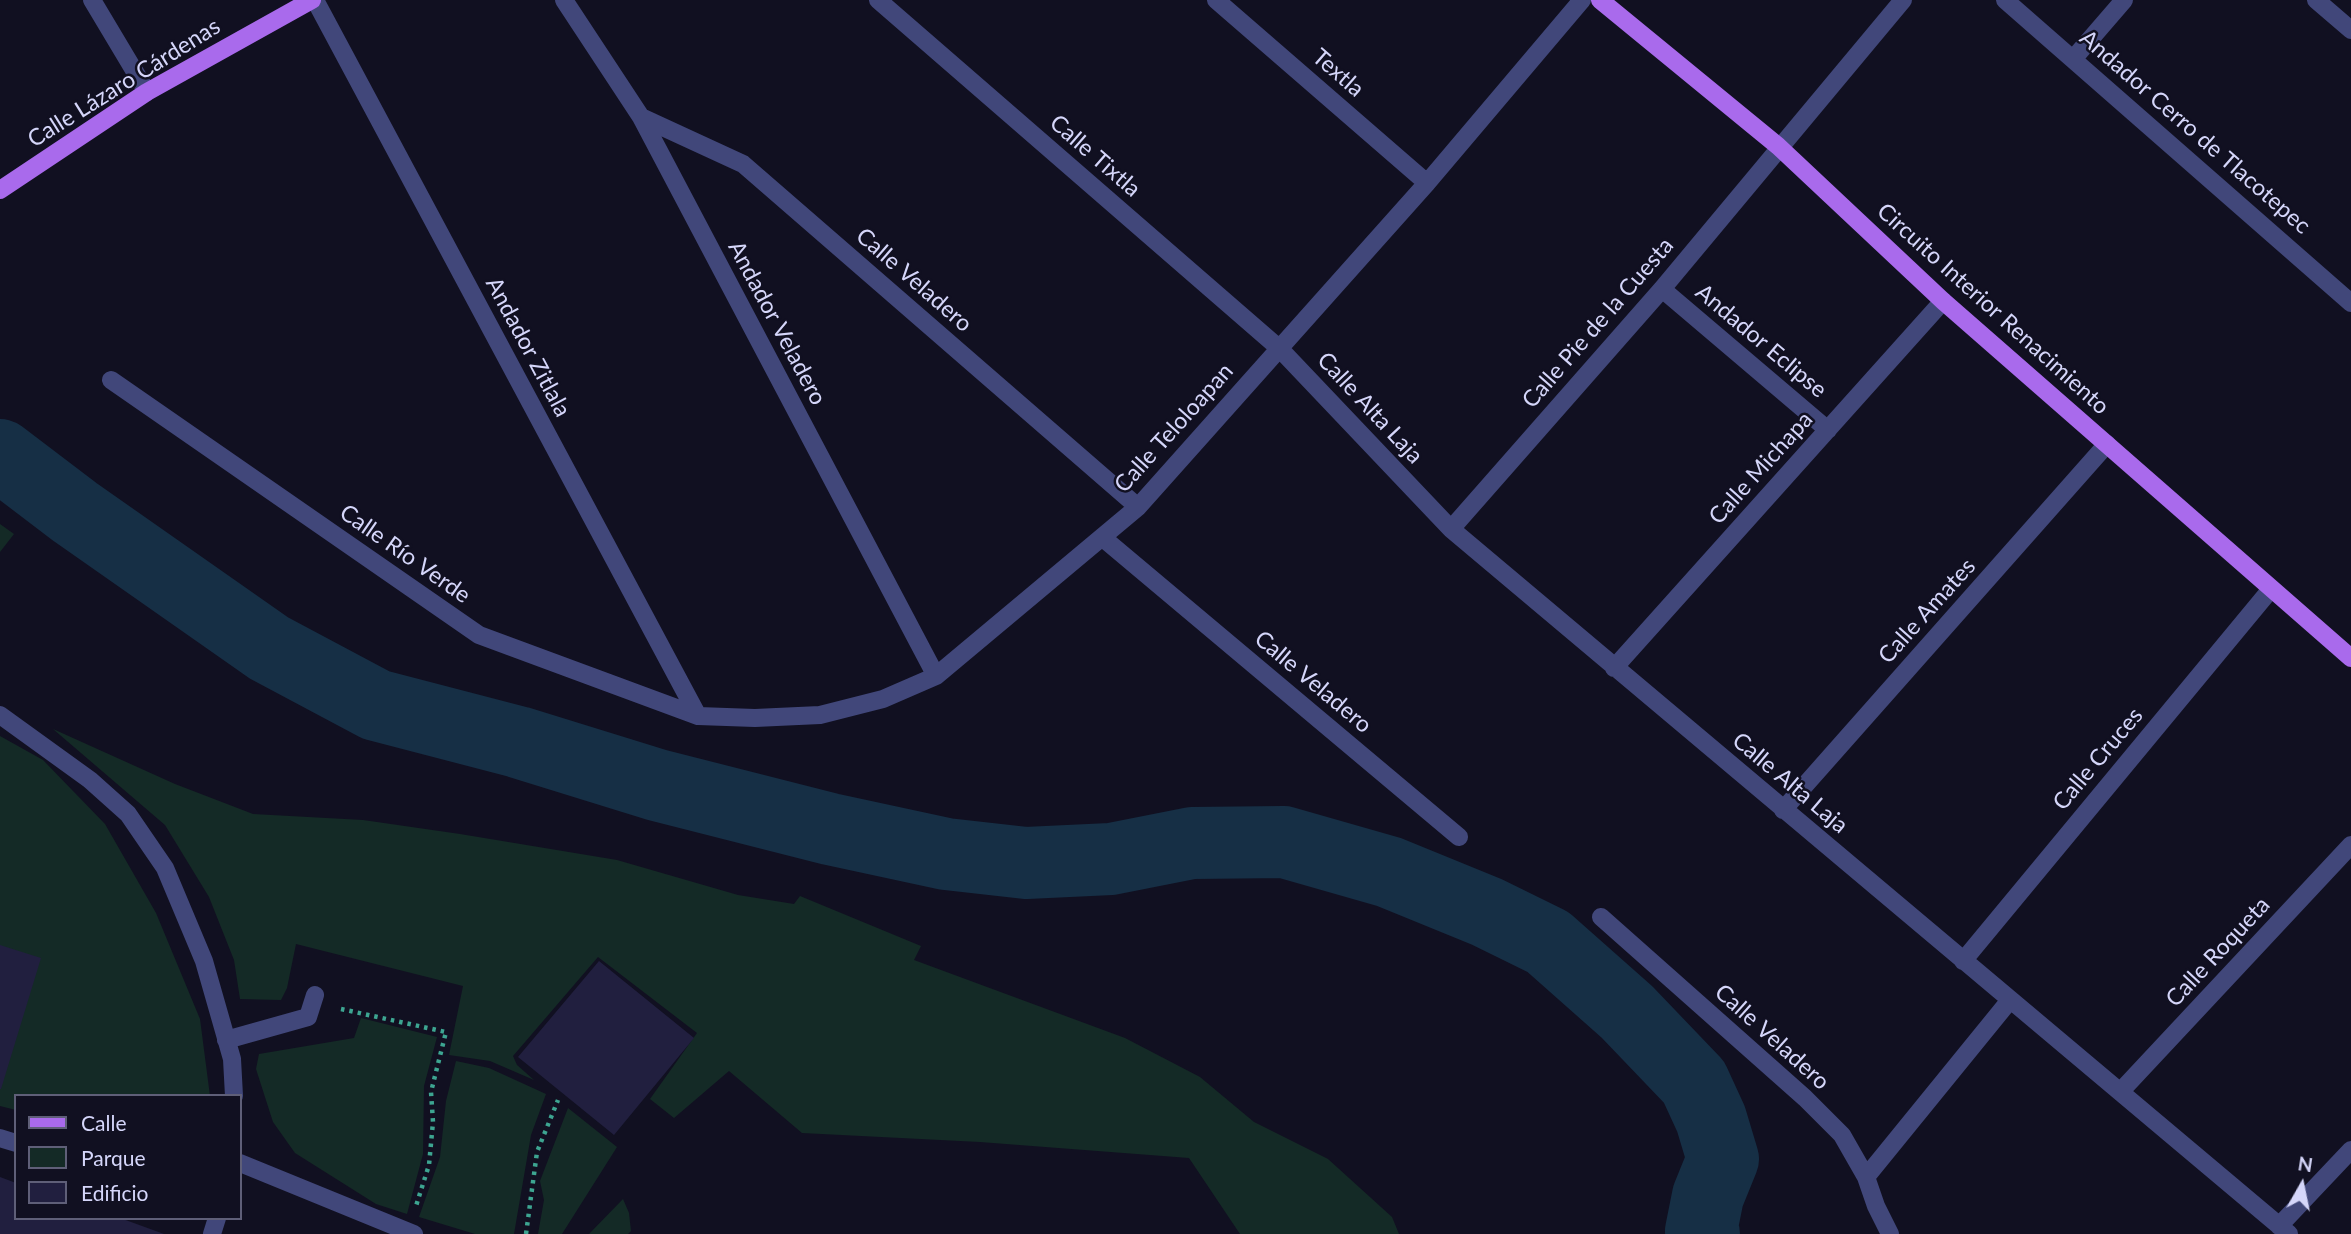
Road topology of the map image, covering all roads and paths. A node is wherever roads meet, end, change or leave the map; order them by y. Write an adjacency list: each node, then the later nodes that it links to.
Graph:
1 (92, 0): 14 (street)
2 (314, 0): 14 (main road, Calle Lázaro Cárdenas); 34 (street, Andador Zitlala)
3 (564, 0): 15 (street, Andador Veladero)
4 (878, 0): 22 (street, Calle Tixtla)
5 (1216, 0): 17 (street, Textla)
6 (1582, 0): 17 (street, Calle Teloloapan)
7 (1600, 0): 16 (main road, Circuito Interior Renacimiento)
8 (1903, 0): 16 (street, Calle Pie de la Cuesta)
9 (2005, 0): 13 (street, Andador Cerro de Tlacotepec)
10 (2124, 0): 13 (street)
11 (2316, 0): 12 (street)
12 (2351, 30)
13 (2074, 58): 21 (street, Andador Cerro de Tlacotepec)
14 (147, 92): 18 (main road, Calle Lázaro Cárdenas)
15 (641, 117): 26 (street, Calle Veladero); 32 (street, Andador Veladero)
16 (1778, 146): 19 (street, Calle Pie de la Cuesta); 20 (main road, Circuito Interior Renacimiento)
17 (1427, 183): 22 (street, Calle Teloloapan)
18 (0, 190)
19 (1662, 289): 24 (street, Andador Eclipse); 27 (street, Calle Pie de la Cuesta)
20 (1943, 301): 24 (street, Calle Michapa); 25 (main road, Circuito Interior Renacimiento)
21 (2351, 303)
22 (1280, 349): 26 (street, Calle Teloloapan); 27 (street, Calle Alta Laja)
23 (111, 380): 34 (street, Calle Río Verde)
24 (1828, 430): 31 (street, Calle Michapa)
25 (2107, 444): 29 (main road, Circuito Interior Renacimiento); 35 (street, Calle Amates)
26 (1138, 507): 28 (street, Calle Teloloapan)
27 (1451, 529): 31 (street, Calle Alta Laja)
28 (1103, 538): 32 (street, Calle Teloloapan); 36 (street, Calle Veladero)
29 (2271, 589): 30 (main road, Circuito Interior Renacimiento); 39 (street, Calle Cruces)
30 (2351, 658)
31 (1614, 668): 35 (street, Calle Alta Laja)
32 (936, 676): 34 (street, Calle Teloloapan)
33 (0, 715): 42 (street)
34 (698, 716)
35 (1783, 810): 39 (street, Calle Alta Laja)
36 (1459, 837)
37 (2351, 845): 43 (street, Calle Roqueta)
38 (1601, 917): 48 (street, Calle Veladero)
39 (1963, 961): 41 (street, Calle Alta Laja)
40 (314, 999): 42 (street); 50 (path)
41 (2010, 1000): 43 (street, Calle Alta Laja); 48 (street)
42 (226, 1040): 44 (street)
43 (2120, 1092): 49 (street, Calle Alta Laja)
44 (234, 1094)
45 (558, 1100): 51 (path)
46 (2351, 1150): 49 (street)
47 (242, 1164): 50 (street)
48 (1866, 1177): 52 (street)
49 (2284, 1230)
50 (410, 1233)
51 (526, 1234)
52 (1890, 1234)

